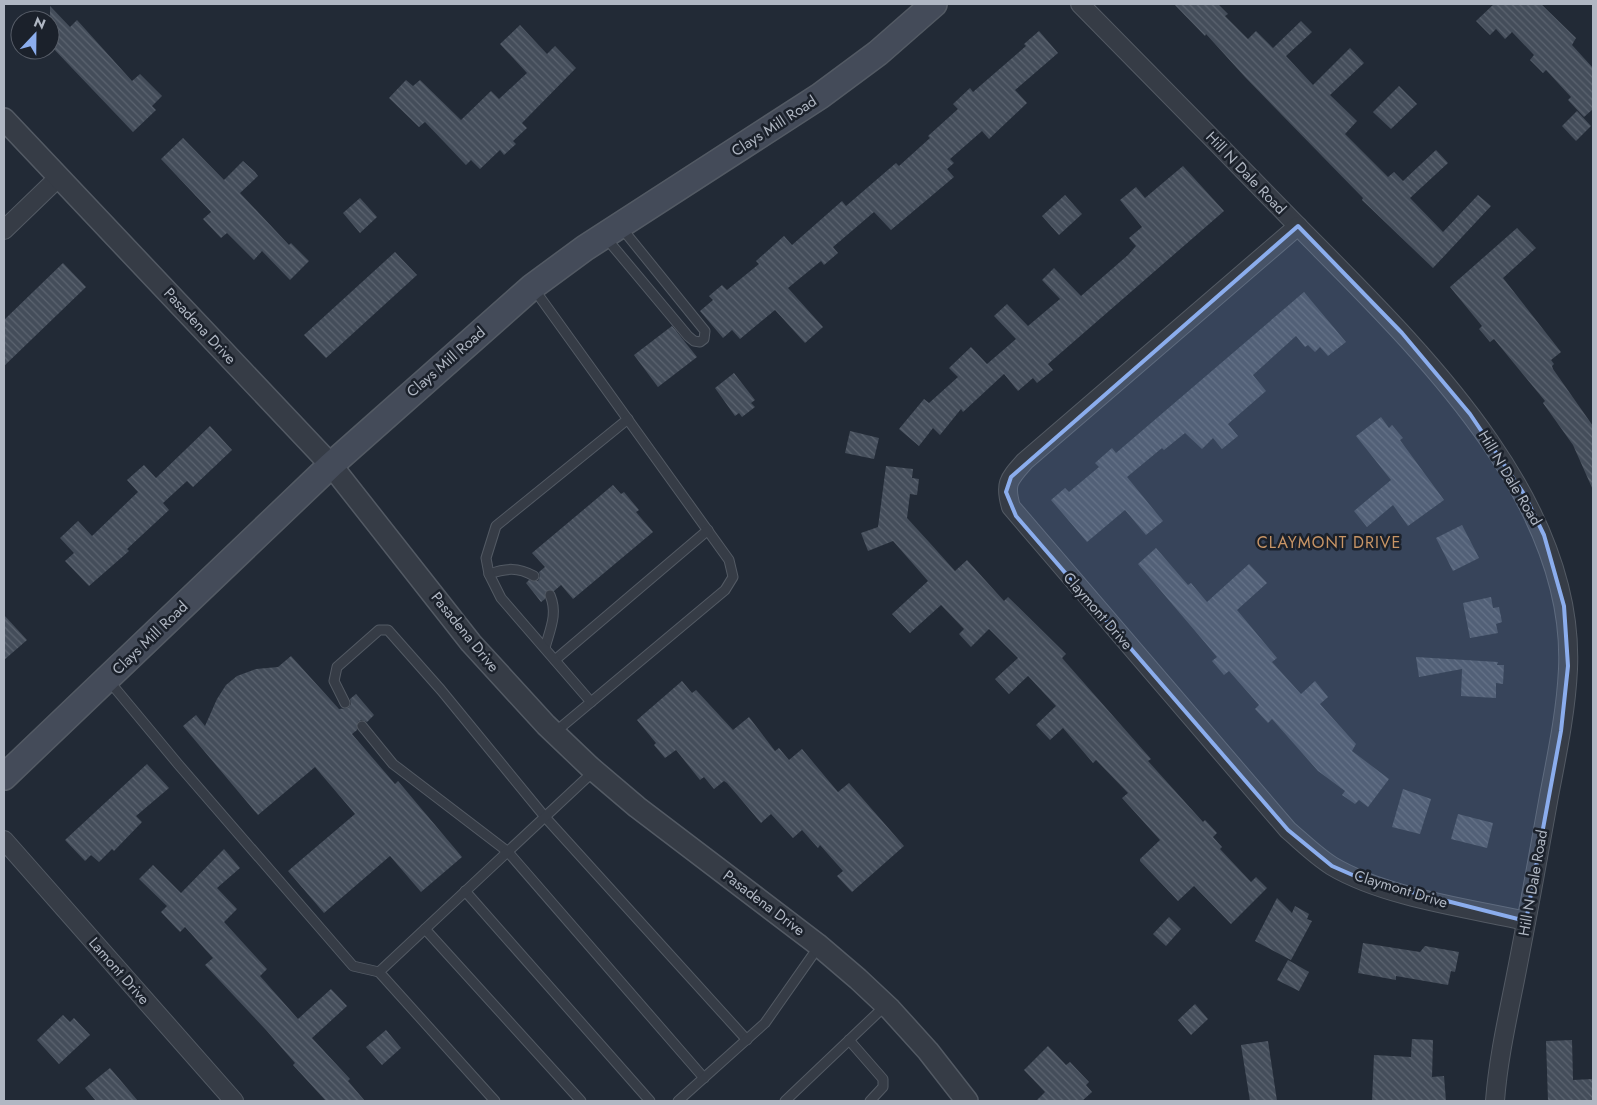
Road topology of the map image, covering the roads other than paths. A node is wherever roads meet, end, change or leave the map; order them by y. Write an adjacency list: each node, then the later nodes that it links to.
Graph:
1 (934, 4): 7 (main road, Clays Mill Road)
2 (1080, 4): 5 (street, Hill N Dale Road)
3 (4, 119): 4 (street, Pasadena Drive)
4 (59, 177): 6 (street); 10 (street, Pasadena Drive)
5 (1298, 226): 28 (street, Hill N Dale Road); 28 (street, Claymont Drive)
6 (4, 230)
7 (612, 231): 7 (lane); 8 (main road, Clays Mill Road)
8 (532, 287): 9 (lane); 10 (main road, Clays Mill Road)
9 (628, 419): 11 (lane); 12 (lane)
10 (332, 465): 17 (main road, Clays Mill Road); 21 (street, Pasadena Drive)
11 (708, 530): 16 (lane); 18 (lane)
12 (489, 574): 13 (lane); 15 (lane)
13 (534, 576)
14 (550, 595): 15 (lane)
15 (545, 648): 16 (lane)
16 (555, 660): 18 (lane)
17 (107, 679): 23 (main road, Clays Mill Road); 31 (lane)
18 (591, 702): 21 (lane)
19 (346, 703): 24 (lane)
20 (362, 726): 26 (lane)
21 (554, 733): 22 (street, Pasadena Drive)
22 (594, 771): 24 (lane); 30 (street, Pasadena Drive)
23 (4, 777)
24 (544, 817): 26 (lane); 33 (lane)
25 (4, 840): 36 (street, Lamont Drive)
26 (508, 852): 27 (lane); 35 (lane)
27 (465, 891): 29 (lane); 39 (lane)
28 (1526, 921): 44 (street, Hill N Dale Road)
29 (425, 929): 31 (lane); 38 (lane)
30 (819, 946): 32 (street, Pasadena Drive); 33 (lane)
31 (379, 972): 37 (lane)
32 (886, 1005): 34 (lane); 43 (street, Pasadena Drive)
33 (747, 1040): 35 (lane)
34 (849, 1040): 41 (lane); 42 (lane)
35 (704, 1078): 40 (lane)
36 (234, 1101)
37 (495, 1101)
38 (580, 1101)
39 (650, 1101)
40 (678, 1101)
41 (784, 1101)
42 (870, 1101)
43 (967, 1101)
44 (1495, 1101)

